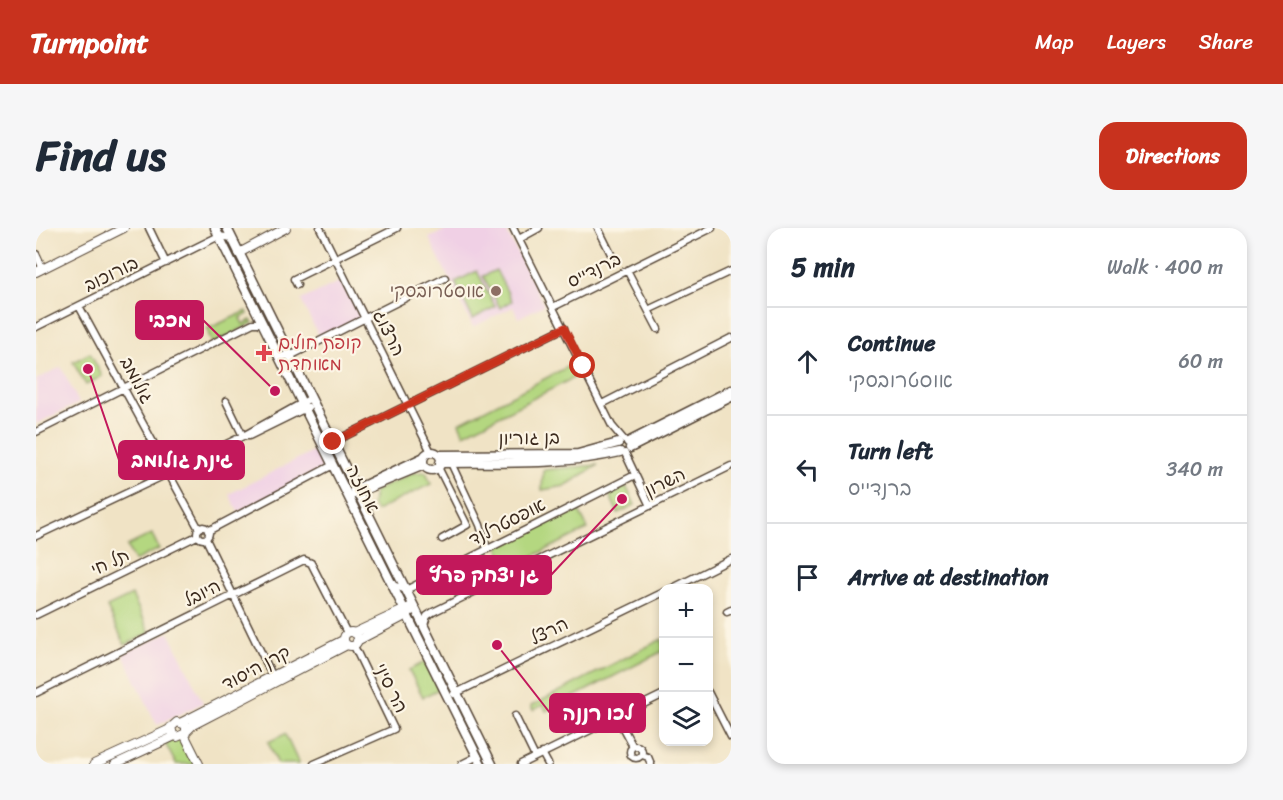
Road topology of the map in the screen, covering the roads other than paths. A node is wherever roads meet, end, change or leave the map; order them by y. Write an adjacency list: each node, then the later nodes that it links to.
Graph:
1 (124, 228): 20 (street)
2 (149, 228): 18 (street)
3 (226, 228): 12 (main road, אחוזה)
4 (286, 228): 14 (street)
5 (320, 228): 17 (street, הרצוג)
6 (397, 228): 17 (street)
7 (513, 228): 13 (street)
8 (539, 228): 13 (street)
9 (598, 228): 16 (street)
10 (712, 228): 19 (street, ברנדייס)
11 (217, 232): 12 (street); 18 (street, בורוכוב); 28 (main road, אחוזה)
12 (232, 238): 14 (main road, אחוזה)
13 (519, 239): 25 (street)
14 (239, 253): 34 (main road, אחוזה)
15 (36, 254): 20 (street)
16 (612, 256)
17 (335, 259): 23 (street); 27 (street, הרצוג)
18 (166, 263): 24 (street, בורוכוב)
19 (627, 270): 25 (street, ברנדייס); 26 (street)
20 (39, 271)
21 (731, 271): 26 (street)
22 (445, 278): 27 (street)
23 (297, 285)
24 (79, 306): 29 (street, בורוכוב); 35 (street, גולומב)
25 (553, 307): 30 (street)
26 (648, 310): 31 (street)
27 (365, 319): 34 (street); 41 (street, הרצוג)
28 (262, 323): 33 (main road, אחוזה); 35 (street)
29 (36, 327)
30 (564, 328): 40 (street); 41 (street)
31 (658, 329)
32 (731, 338): 40 (street)
33 (279, 356): 34 (street); 39 (main road, אחוזה)
34 (290, 356): 39 (main road, אחוזה)
35 (125, 388): 42 (street); 51 (street, גולומב)
36 (731, 390): 45 (main road, בן גוריון)
37 (731, 397): 45 (main road, בן גוריון)
38 (226, 401): 43 (street)
39 (308, 404): 43 (street); 44 (main road, אחוזה); 46 (main road, אחוזה)
40 (602, 404): 45 (street)
41 (407, 405): 44 (street); 47 (street, הרצוג)
42 (36, 432)
43 (243, 436): 51 (street)
44 (333, 442): 46 (street); 53 (main road, אחוזה)
45 (624, 447): 47 (main road, בן גוריון); 48 (main road, בן גוריון); 52 (street)
46 (326, 451): 49 (main road, אחוזה)
47 (432, 460): 48 (main road, בן גוריון); 54 (main road, בן גוריון); 63 (street, הרצוג)
48 (451, 463): 64 (street)
49 (333, 465): 56 (main road, אחוזה); 59 (street)
50 (731, 466): 57 (street, השרון)
51 (169, 472): 60 (street, גולומב); 61 (street)
52 (635, 476): 57 (street); 64 (street, אופסטרלנד)
53 (351, 478): 54 (main road); 55 (main road, אחוזה)
54 (372, 484): 55 (main road, בן גוריון); 58 (main road)
55 (357, 491): 56 (main road, בן גוריון); 58 (main road, אחוזה)
56 (348, 495): 67 (main road, אחוזה)
57 (650, 506): 76 (street, השרון)
58 (366, 509): 68 (main road, אחוזה)
59 (208, 531): 60 (street); 62 (street)
60 (198, 532): 62 (street); 74 (street, תל חי)
61 (36, 536)
62 (206, 539): 69 (street)
63 (441, 539)
64 (487, 549): 68 (street, אופסטרלנד)
65 (731, 559): 66 (street)
66 (679, 584)
67 (392, 585): 68 (street); 70 (main road, אחוזה)
68 (406, 590): 72 (main road, אחוזה)
69 (232, 594): 78 (street, היובל); 79 (street); 80 (street, היובל)
70 (398, 596): 73 (main road, אחוזה); 75 (street)
71 (659, 597): 81 (street, הרצל)
72 (414, 607): 73 (street, קרן היסוד); 76 (main road, אחוזה)
73 (405, 611): 75 (street, קרן היסוד); 77 (main road, אחוזה)
74 (36, 615)
75 (394, 617): 77 (street); 78 (street, קרן היסוד)
76 (423, 626): 81 (main road, אחוזה)
77 (414, 628): 83 (main road, אחוזה)
78 (350, 640): 79 (street, קרן היסוד); 98 (street, הר סיני)
79 (273, 679): 87 (street, קרן היסוד); 89 (street, קרן היסוד)
80 (36, 693)
81 (457, 693): 83 (street, הרצל); 100 (main road, אחוזה)
82 (659, 696): 86 (street)
83 (448, 697): 94 (main road, אחוזה)
84 (713, 702): 91 (street)
85 (515, 716): 93 (street)
86 (617, 717): 92 (street); 103 (street)
87 (182, 722): 88 (street, קרן היסוד); 89 (street)
88 (171, 727): 90 (street); 95 (street)
89 (186, 733): 90 (street); 97 (street)
90 (175, 736): 96 (street)
91 (731, 737)
92 (542, 753): 93 (street); 102 (street)
93 (535, 757): 101 (street)
94 (480, 760): 99 (street)
95 (94, 764)
96 (115, 764)
97 (199, 764)
98 (314, 764)
99 (462, 764)
100 (492, 764)
101 (520, 764)
102 (548, 764)
103 (651, 764)

